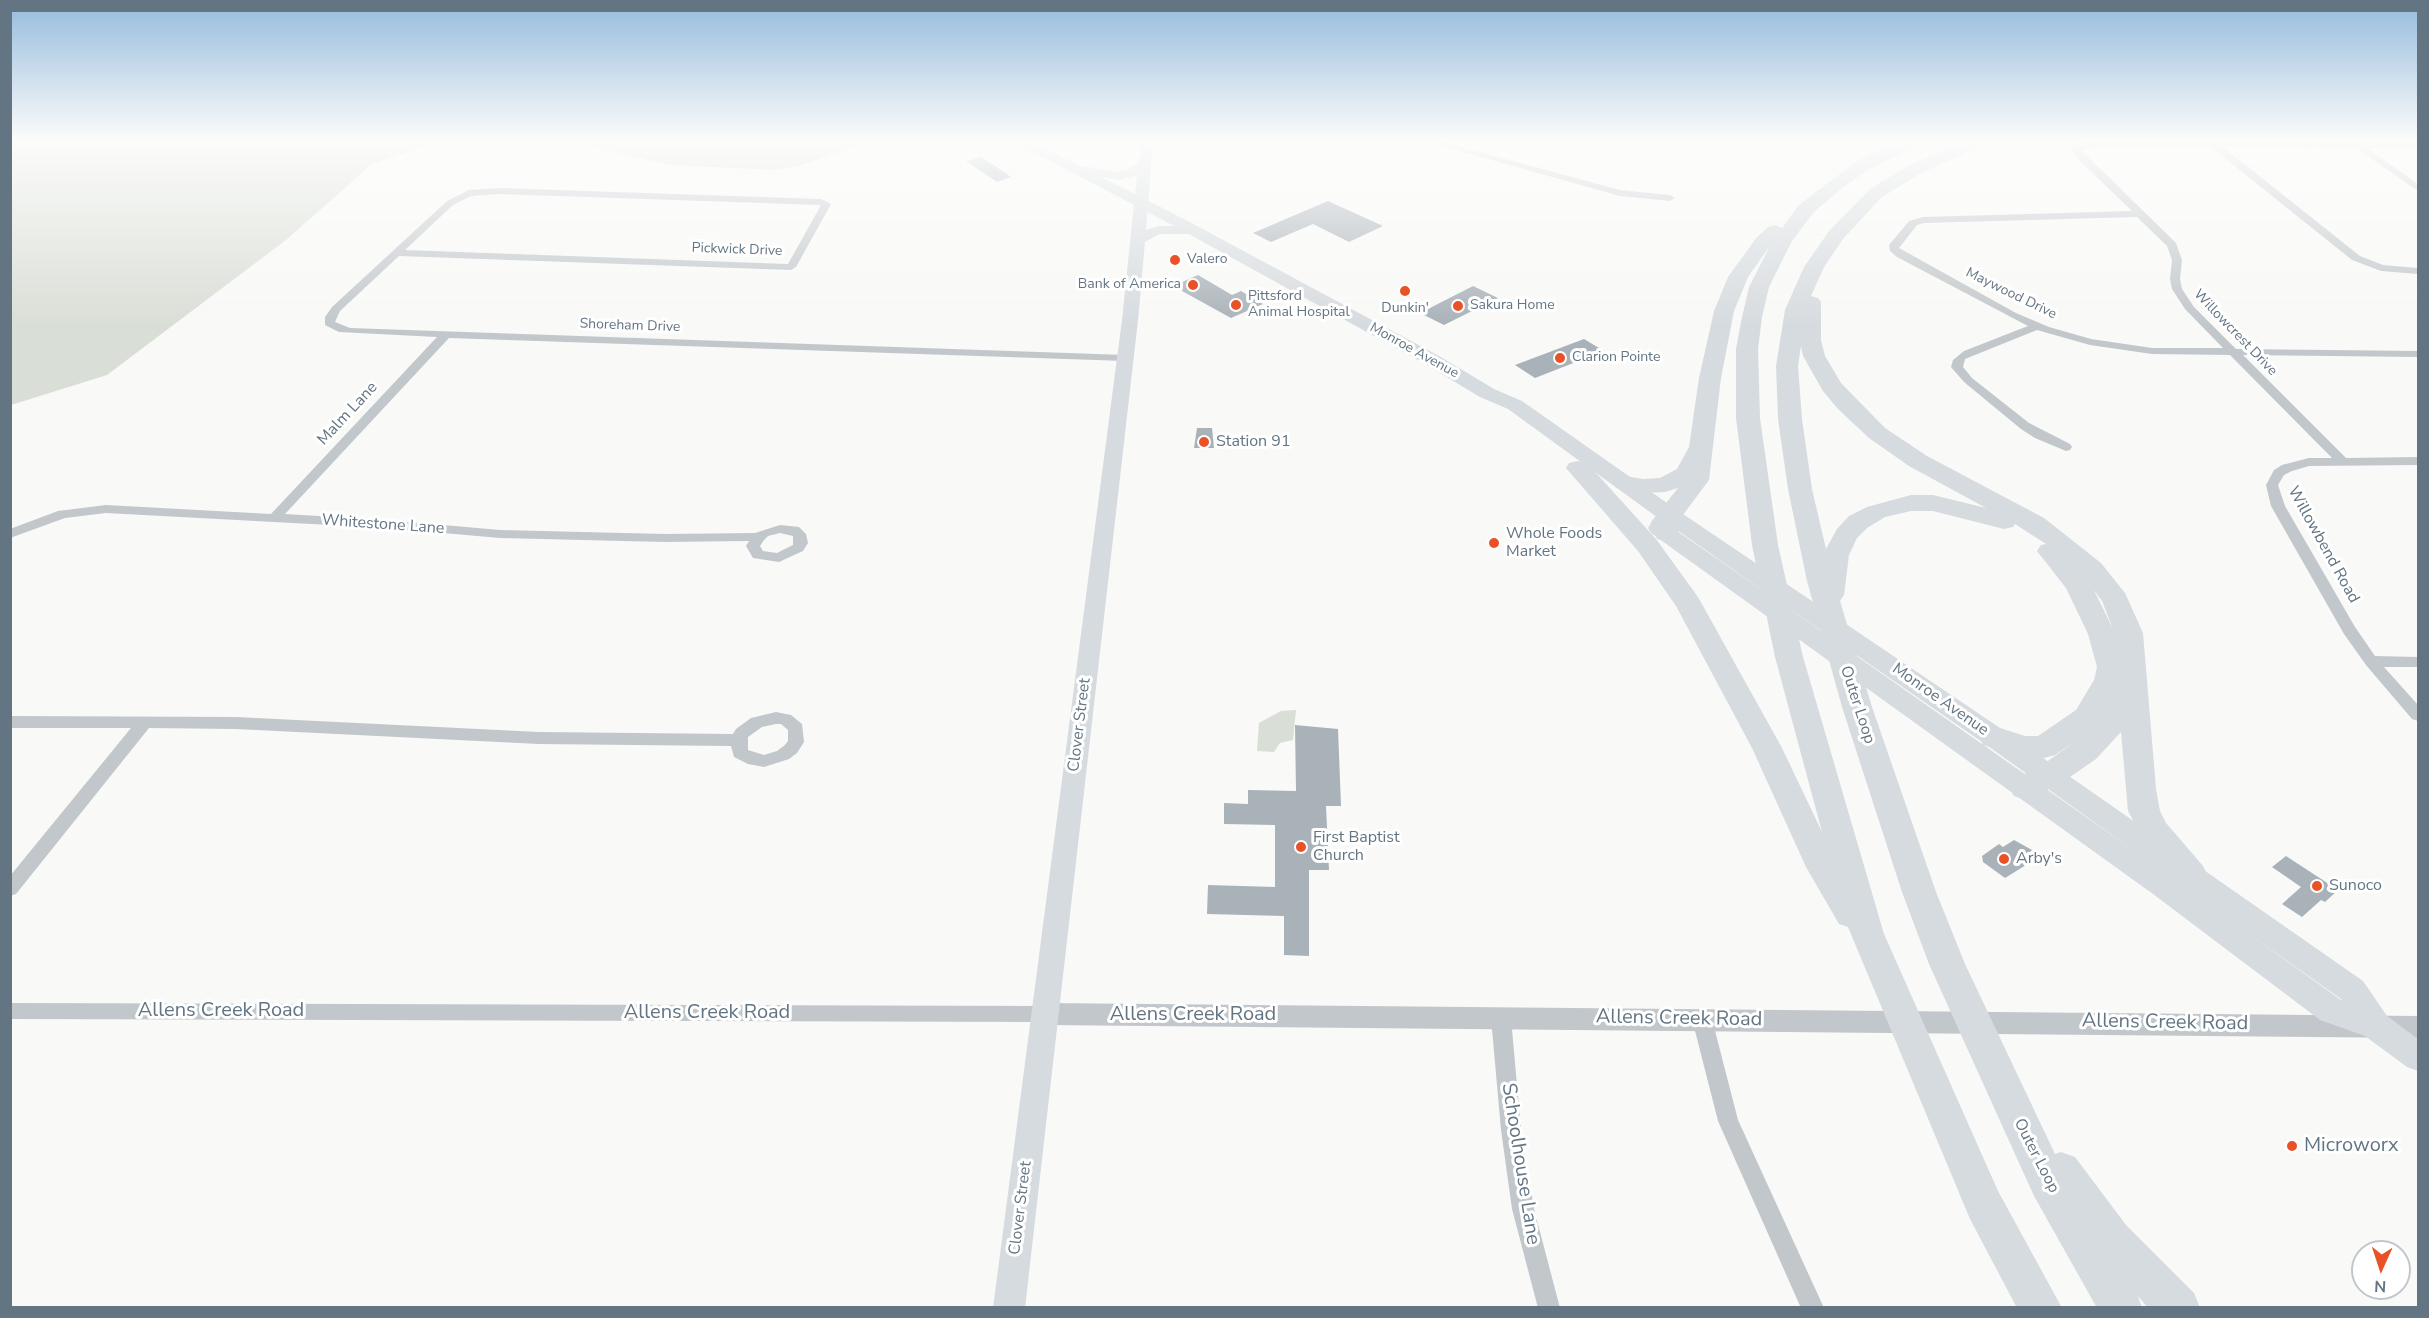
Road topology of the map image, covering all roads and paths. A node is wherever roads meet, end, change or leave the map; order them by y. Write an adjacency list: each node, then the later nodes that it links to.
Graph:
1 (1140, 203): 12 (main road, Clover Street)
2 (449, 204): 13 (street, Shoreham Drive)
3 (824, 204): 13 (street, Pickwick Drive)
4 (1141, 204): 11 (main road, Monroe Avenue)
5 (1813, 204): 9 (highway)
6 (1867, 204): 14 (highway)
7 (2129, 204): 10 (street, Willowcrest Drive)
8 (2288, 204): 15 (street)
9 (1806, 209): 22 (highway); 44 (highway)
10 (2140, 214): 16 (street, Maywood Drive); 18 (street, Willowcrest Drive)
11 (1192, 230): 12 (main road); 21 (main road, Monroe Avenue)
12 (1138, 241): 20 (main road, Clover Street)
13 (396, 253): 17 (street, Shoreham Drive)
14 (1814, 267): 32 (highway); 35 (highway)
15 (2418, 271)
16 (2037, 326): 18 (street, Maywood Drive); 23 (street)
17 (445, 334): 20 (street, Shoreham Drive); 28 (street, Malm Lane)
18 (2233, 352): 19 (street, Maywood Drive); 24 (street, Willowcrest Drive)
19 (2418, 354)
20 (1125, 358): 46 (main road, Clover Street)
21 (1487, 393): 26 (main road, Monroe Avenue); 27 (main road, Monroe Avenue)
22 (1702, 441): 27 (highway); 29 (highway)
23 (2066, 447)
24 (2342, 460): 25 (street, Willowbend Road); 33 (street, Willowbend Road)
25 (2418, 461)
26 (1578, 468): 29 (main road, Monroe Avenue); 44 (highway)
27 (1625, 483): 29 (main road, Monroe Avenue)
28 (275, 517): 30 (street, Whitestone Lane); 31 (street, Whitestone Lane)
29 (1667, 524): 39 (main road, Monroe Avenue); 41 (main road, Monroe Avenue)
30 (10, 534)
31 (759, 537)
32 (1825, 585): 39 (highway); 52 (highway, Outer Loop)
33 (2371, 661): 34 (street); 36 (street, Willowbend Road)
34 (2418, 662)
35 (2134, 685): 41 (highway); 42 (highway)
36 (2418, 715)
37 (10, 722): 38 (street)
38 (144, 723): 40 (street); 43 (street)
39 (1994, 737): 41 (main road, Monroe Avenue)
40 (738, 740)
41 (2036, 781): 42 (main road, Monroe Avenue); 49 (main road, Monroe Avenue)
42 (2191, 876): 49 (main road, Monroe Avenue)
43 (10, 889)
44 (1878, 960): 56 (highway)
45 (10, 1011): 46 (street, Allens Creek Road)
46 (1044, 1014): 47 (street, Allens Creek Road); 53 (main road, Clover Street)
47 (1501, 1018): 48 (street, Allens Creek Road); 54 (street, Schoolhouse Lane)
48 (1702, 1019): 49 (street, Allens Creek Road); 55 (street)
49 (2376, 1026): 50 (street, Allens Creek Road); 51 (main road, Monroe Avenue)
50 (2418, 1027)
51 (2418, 1057)
52 (2002, 1087): 57 (highway, Outer Loop); 58 (highway)
53 (1009, 1308)
54 (1549, 1308)
55 (1813, 1308)
56 (2041, 1308)
57 (2121, 1308)
58 (2179, 1308)

